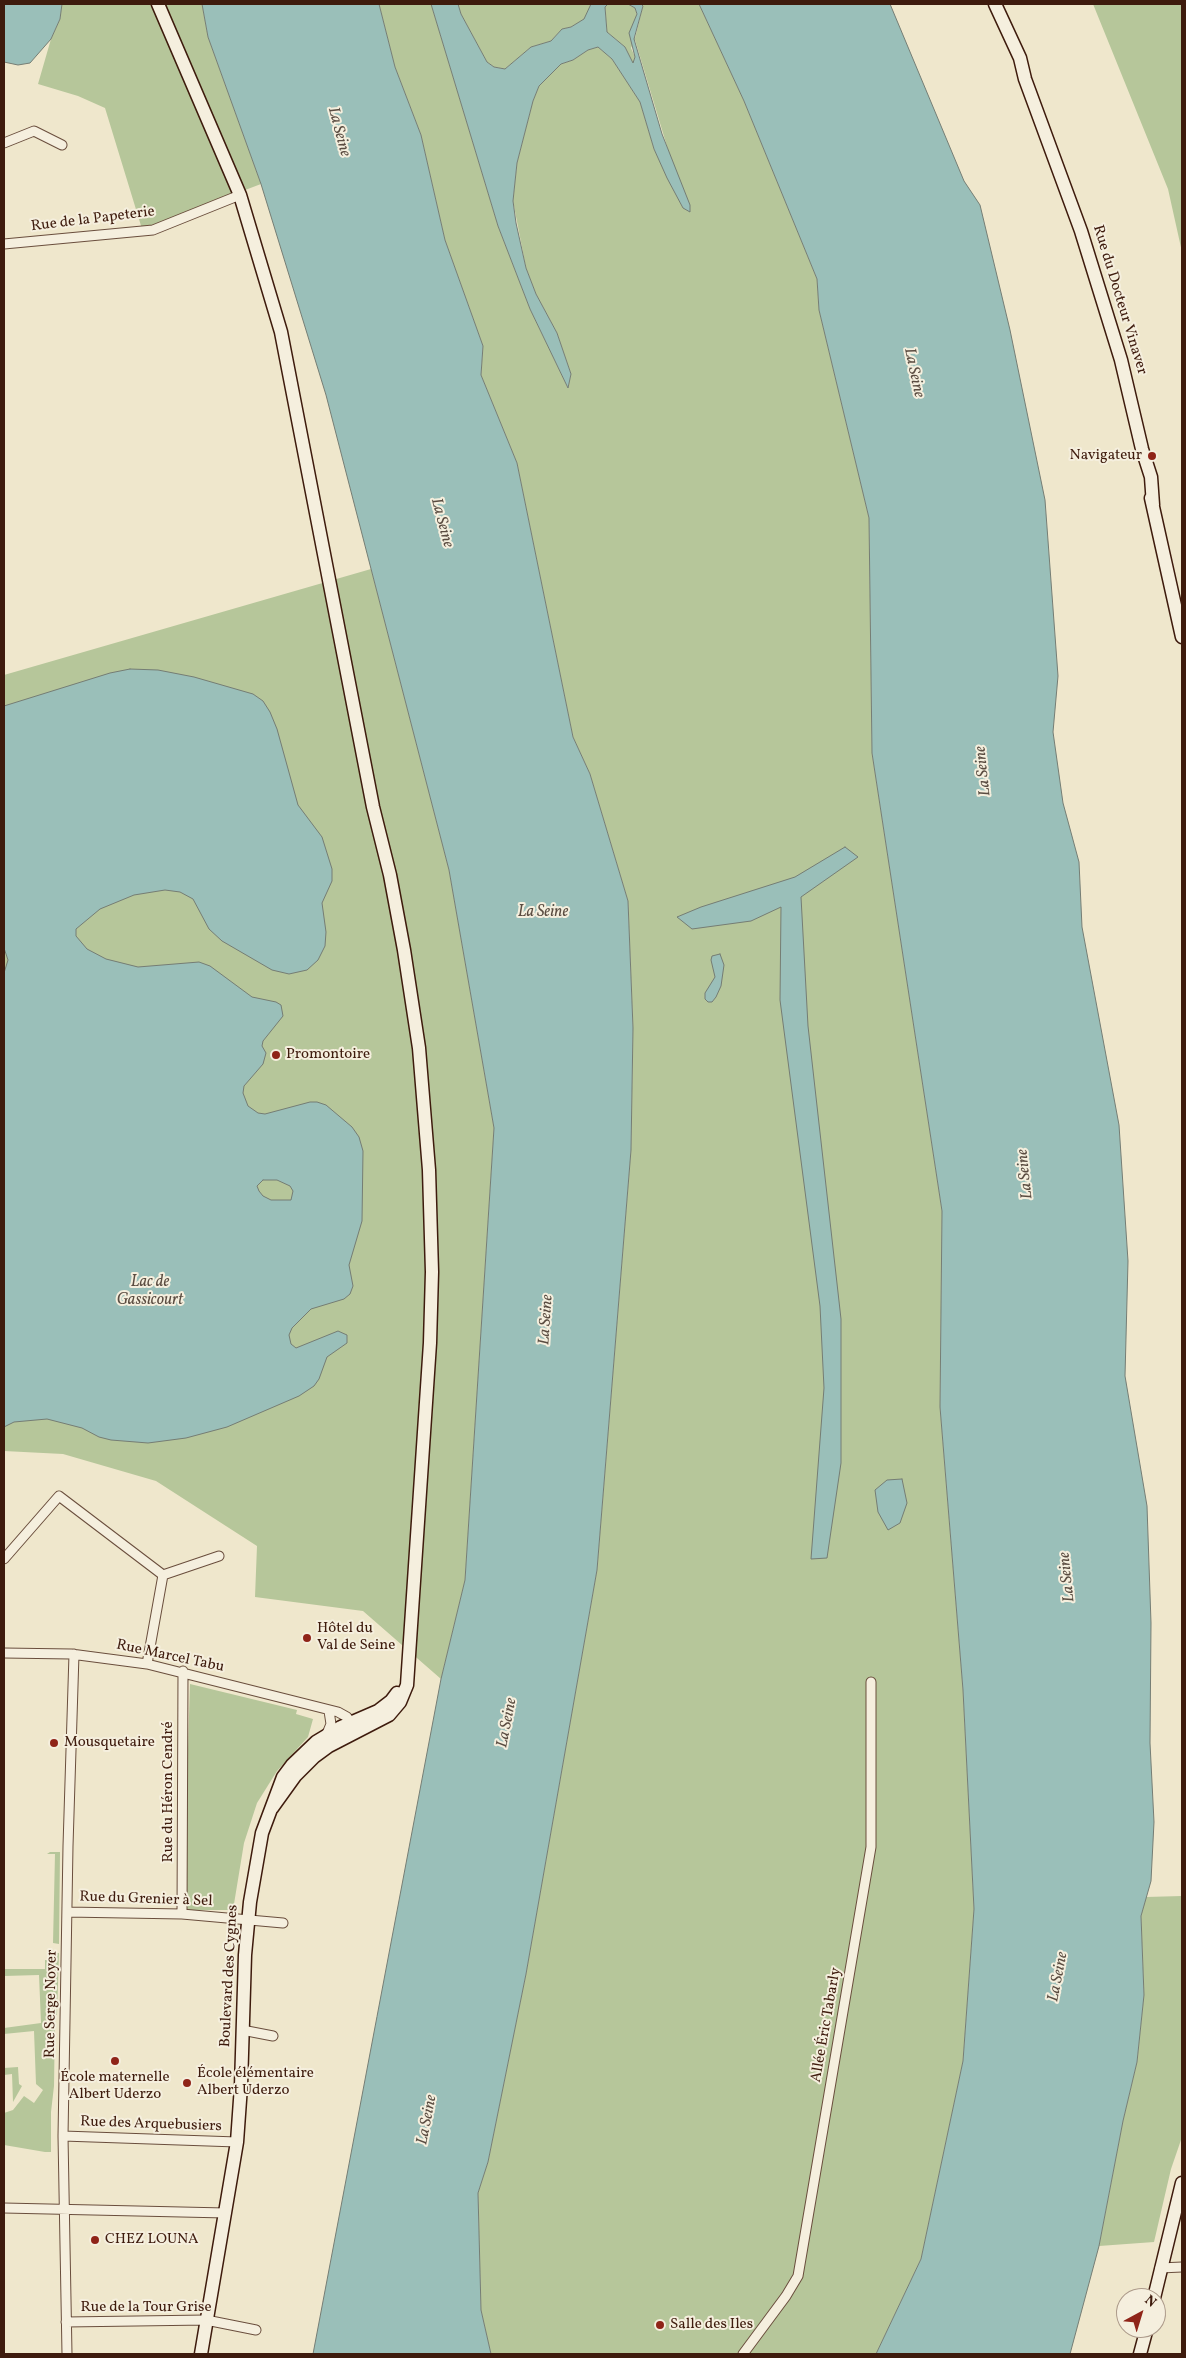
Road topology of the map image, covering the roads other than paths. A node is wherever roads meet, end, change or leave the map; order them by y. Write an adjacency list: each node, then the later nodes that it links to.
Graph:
1 (158, 4): 5 (main road, Boulevard des Cygnes)
2 (996, 4): 7 (main road, Rue du Docteur Vinaver)
3 (4, 143): 4 (street)
4 (62, 145)
5 (240, 195): 6 (street, Rue de la Papeterie); 17 (main road, Boulevard des Cygnes)
6 (4, 244)
7 (1182, 637)
8 (219, 1556): 10 (street)
9 (4, 1559): 10 (street)
10 (163, 1575): 13 (street)
11 (4, 1653): 12 (street, Rue Marcel Tabu)
12 (74, 1654): 13 (street, Rue Marcel Tabu); 20 (street, Rue Serge Noyer)
13 (147, 1664): 14 (street, Rue Marcel Tabu)
14 (183, 1672): 16 (street, Rue Marcel Tabu); 21 (street, Rue du Héron Cendré)
15 (871, 1682): 42 (street, Allée Éric Tabarly)
16 (328, 1710): 17 (street, Rue Marcel Tabu); 18 (street)
17 (348, 1730): 18 (main road, Boulevard des Cygnes); 19 (main road, Boulevard des Cygnes)
18 (326, 1736): 19 (main road, Boulevard des Cygnes)
19 (272, 1808): 22 (main road, Boulevard des Cygnes)
20 (67, 1912): 21 (street, Rue du Grenier à Sel); 26 (street, Rue Serge Noyer)
21 (182, 1914): 22 (street, Rue du Grenier à Sel)
22 (248, 1918): 23 (street, Rue du Grenier à Sel); 24 (main road, Boulevard des Cygnes)
23 (283, 1923)
24 (242, 2030): 25 (street); 27 (main road, Boulevard des Cygnes)
25 (273, 2036)
26 (63, 2136): 27 (street, Rue des Arquebusiers); 30 (street, Rue Serge Noyer)
27 (237, 2142): 31 (main road, Boulevard des Cygnes)
28 (1182, 2183): 33 (main road)
29 (4, 2208): 30 (street)
30 (64, 2208): 31 (street); 36 (street, Rue Serge Noyer)
31 (226, 2213): 35 (main road, Boulevard des Cygnes)
32 (1182, 2267): 33 (street)
33 (1160, 2268): 34 (main road)
34 (1156, 2288)
35 (206, 2320): 36 (street, Rue de la Tour Grise); 37 (street, Rue de la Tour Grise); 41 (main road, Boulevard des Cygnes)
36 (66, 2322): 40 (street, Rue Serge Noyer)
37 (256, 2330)
38 (1146, 2338): 43 (main road)
39 (1149, 2338): 44 (main road)
40 (67, 2354)
41 (201, 2354)
42 (743, 2354)
43 (1140, 2354)
44 (1148, 2354)

